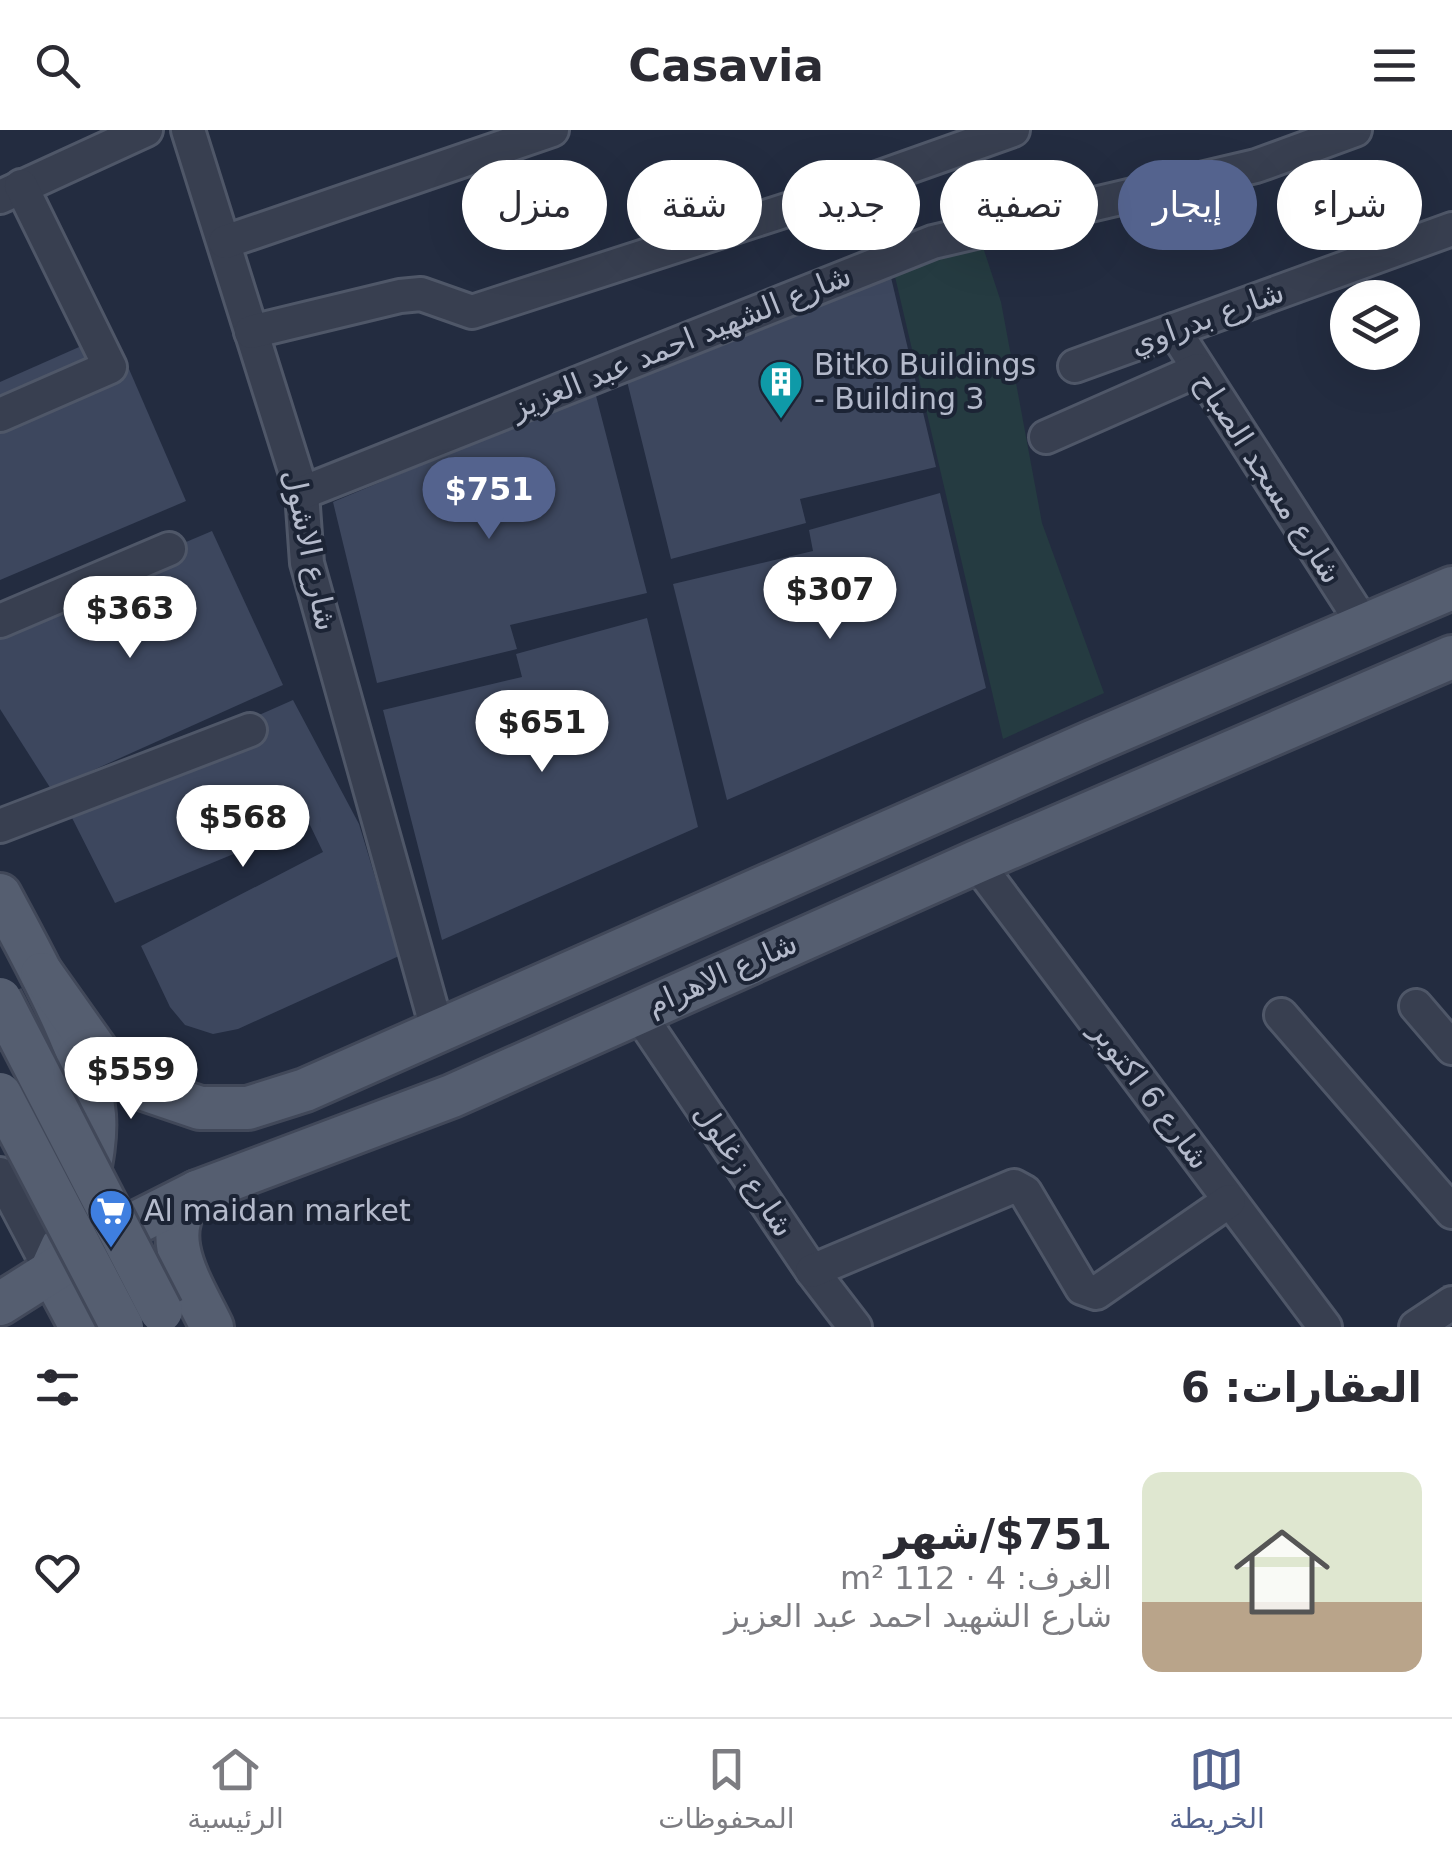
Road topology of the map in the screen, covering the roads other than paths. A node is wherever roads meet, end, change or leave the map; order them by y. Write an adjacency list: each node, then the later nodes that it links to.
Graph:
1 (146, 130): 6 (street)
2 (188, 130): 9 (street, شارع الاشول)
3 (552, 130): 9 (street)
4 (1012, 130): 11 (street)
5 (1355, 130): 16 (street, شارع الشهيد احمد عبد العزيز)
6 (85, 142): 7 (street)
7 (10, 192): 14 (street)
8 (1452, 230): 10 (street, شارع بدراوي)
9 (225, 242): 11 (street, شارع الاشول)
10 (1174, 330): 12 (street, شارع بدراوي); 13 (street, شارع مسجد الصباح)
11 (251, 332): 16 (street, شارع الاشول)
12 (1075, 366)
13 (1198, 370): 15 (street); 20 (street, شارع مسجد الصباح)
14 (0, 415)
15 (1046, 437)
16 (302, 493): 34 (street, شارع الاشول)
17 (169, 548): 19 (street)
18 (1452, 588): 20 (main road, شارع الاهرام)
19 (0, 621)
20 (1350, 631): 22 (main road, شارع الاهرام); 23 (main road)
21 (1452, 658): 23 (main road, شارع الاهرام)
22 (1226, 685): 25 (main road); 34 (main road, شارع الاهرام)
23 (1358, 698): 25 (main road, شارع الاهرام)
24 (250, 730): 26 (street)
25 (1255, 742): 27 (main road, شارع الاهرام)
26 (0, 826)
27 (976, 862): 32 (main road, شارع الاهرام); 39 (street, شارع 6 اكتوبر)
28 (6, 929): 29 (main road)
29 (42, 974): 34 (main road, شارع الاهرام); 43 (main road)
30 (0, 999): 47 (main road, bridge)
31 (1416, 1006): 35 (street)
32 (637, 1010): 38 (main road, شارع الاهرام); 42 (street, شارع زغلول)
33 (1282, 1015): 40 (street)
34 (438, 1032)
35 (1452, 1048)
36 (0, 1094): 46 (main road, bridge)
37 (0, 1174): 43 (street)
38 (197, 1192): 41 (main road); 43 (main road, شارع الاهرام)
39 (1228, 1202): 42 (street); 50 (street, شارع 6 اكتوبر)
40 (1452, 1212)
41 (183, 1266): 43 (main road); 48 (main road)
42 (812, 1271): 49 (street, شارع زغلول)
43 (67, 1301): 45 (main road, شارع الاهرام)
44 (1452, 1302): 51 (street)
45 (0, 1304)
46 (122, 1327)
47 (169, 1327)
48 (212, 1327)
49 (855, 1327)
50 (1325, 1327)
51 (1416, 1327)

